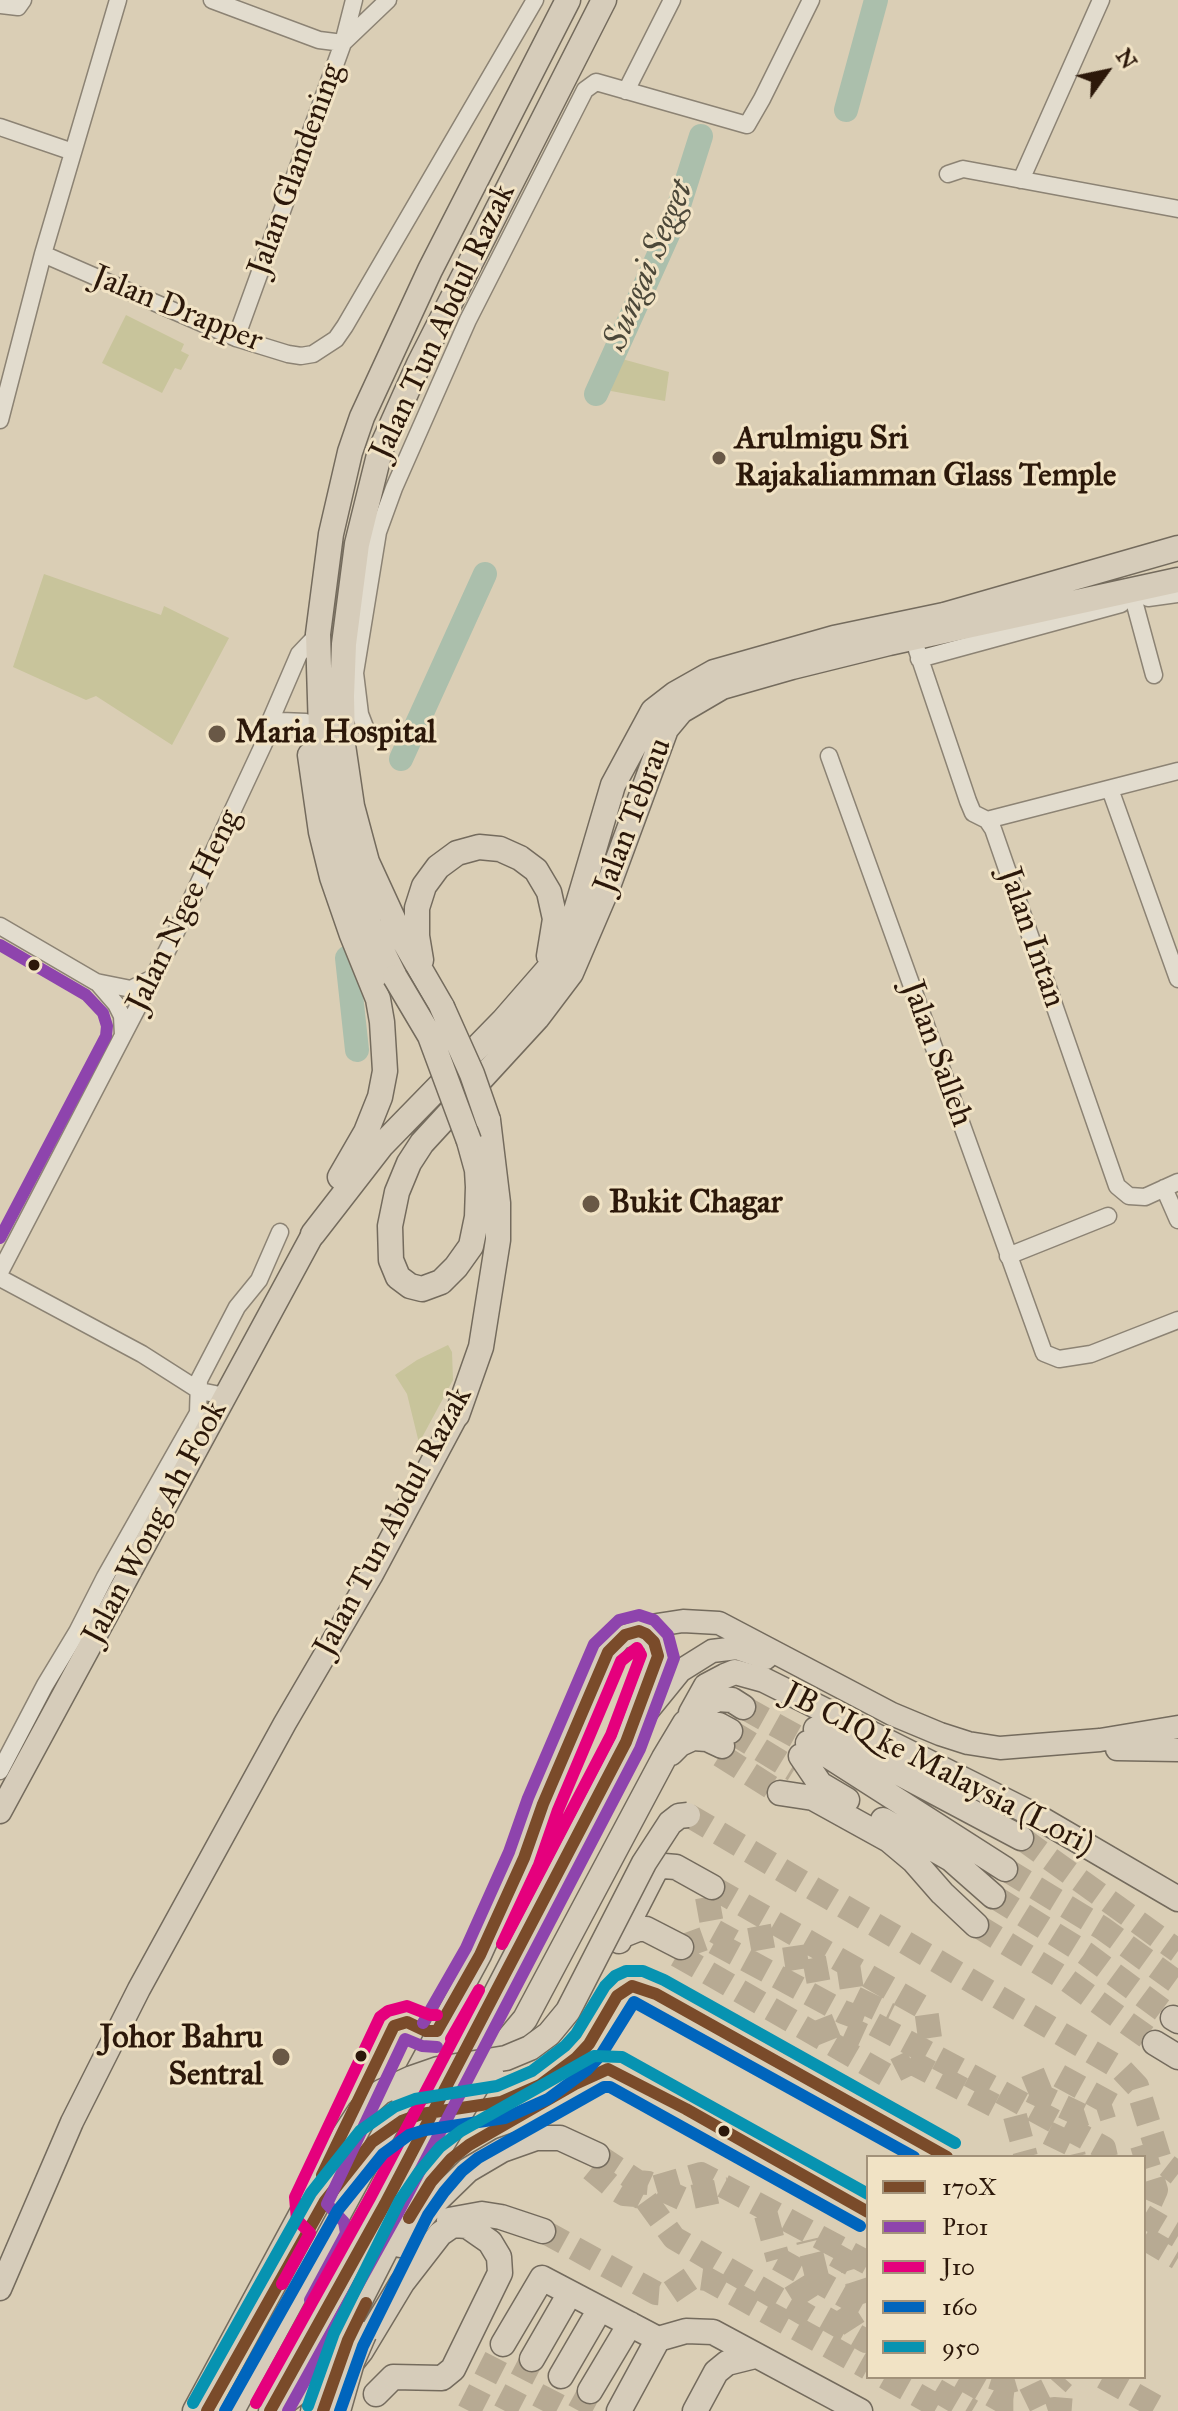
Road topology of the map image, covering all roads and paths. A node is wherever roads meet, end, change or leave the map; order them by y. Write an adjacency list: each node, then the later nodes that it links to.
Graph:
1 (23, 0): 12 (street)
2 (118, 0): 16 (street)
3 (212, 0): 13 (street)
4 (354, 0): 13 (street, Jalan Glandening)
5 (388, 0): 13 (street)
6 (535, 0): 23 (street, Jalan Drapper)
7 (568, 0): 33 (highway, Jalan Tun Abdul Razak)
8 (604, 0): 21 (highway, Jalan Tun Abdul Razak)
9 (672, 0): 14 (street)
10 (811, 0): 14 (street)
11 (1101, 0): 18 (street)
12 (0, 5)
13 (343, 43): 23 (street, Jalan Glandening)
14 (626, 91): 22 (street)
15 (0, 127): 16 (street)
16 (73, 152): 20 (street)
17 (948, 174): 18 (street)
18 (1021, 180): 19 (street)
19 (1178, 209)
20 (43, 254): 23 (street, Jalan Drapper); 26 (street)
21 (448, 305): 22 (street); 25 (highway, Jalan Tun Abdul Razak)
22 (471, 316): 24 (street)
23 (236, 338)
24 (450, 361): 25 (street); 39 (street)
25 (419, 364): 46 (highway, Jalan Tun Abdul Razak)
26 (0, 420)
27 (1178, 548): 31 (highway, Jalan Tebrau)
28 (1178, 580): 31 (highway, Jalan Tebrau)
29 (1178, 594): 30 (street)
30 (1134, 601): 34 (street); 36 (street)
31 (1002, 608): 32 (highway, Jalan Tebrau); 35 (highway, Jalan Tebrau)
32 (973, 625): 34 (highway); 35 (highway, Jalan Tebrau)
33 (318, 634): 38 (highway); 40 (street, Jalan Ngee Heng); 60 (highway, Jalan Tun Abdul Razak, bridge)
34 (918, 655): 44 (street, Jalan Intan)
35 (788, 660): 37 (highway, Jalan Tebrau)
36 (1154, 675)
37 (718, 680): 47 (highway, Jalan Tebrau); 53 (highway, Jalan Tebrau)
38 (306, 722): 40 (street); 52 (highway)
39 (365, 727)
40 (266, 739): 48 (street, Jalan Ngee Heng)
41 (829, 756): 61 (street, Jalan Salleh)
42 (1178, 771): 43 (street)
43 (1110, 789): 44 (street); 49 (street)
44 (987, 820): 55 (street, Jalan Intan)
45 (0, 926): 50 (street)
46 (423, 972): 47 (highway); 67 (highway, Jalan Tun Abdul Razak, bridge)
47 (545, 974): 54 (highway, Jalan Tebrau)
48 (153, 978): 50 (street); 51 (street, Jalan Ngee Heng)
49 (1178, 979)
50 (96, 982): 51 (street)
51 (122, 1040): 62 (street, Jalan Ngee Heng)
52 (385, 1071): 54 (highway); 59 (highway)
53 (451, 1111): 54 (highway); 60 (highway, Jalan Tebrau)
54 (405, 1119): 59 (highway, Jalan Tebrau)
55 (1171, 1185): 57 (street, Jalan Intan)
56 (1108, 1216): 61 (street)
57 (1178, 1220)
58 (280, 1232): 65 (street)
59 (313, 1234): 66 (main road, Jalan Wong Ah Fook)
60 (471, 1246)
61 (1008, 1256): 64 (street, Jalan Salleh)
62 (0, 1272)
63 (0, 1278): 65 (street)
64 (1178, 1320)
65 (200, 1391): 66 (street); 80 (street)
66 (225, 1396): 82 (main road, Jalan Wong Ah Fook)
67 (457, 1415): 96 (main road, Jalan Tun Abdul Razak)
68 (719, 1623): 69 (main road); 70 (main road); 73 (main road)
69 (639, 1631): 75 (main road); 109 (main road)
70 (712, 1651): 75 (main road); 77 (main road)
71 (698, 1699): 72 (highway, JB CIQ ke Malaysia (Lori)); 76 (highway, JB CIQ ke Malaysia (Lori)); 88 (highway, JB CIQ ke Malaysia (Lori))
72 (734, 1725): 76 (highway); 76 (highway, JB CIQ ke Malaysia (Lori))
73 (1178, 1727)
74 (1178, 1736): 77 (main road)
75 (626, 1742): 110 (main road)
76 (673, 1744): 110 (highway)
77 (1117, 1749): 78 (main road)
78 (1178, 1750)
79 (798, 1762): 81 (highway, JB CIQ ke Malaysia (Lori)); 84 (highway, JB CIQ ke Malaysia (Lori)); 85 (highway)
80 (0, 1771)
81 (816, 1791): 87 (highway, JB CIQ ke Malaysia (Lori)); 89 (highway, JB CIQ ke Malaysia (Lori))
82 (0, 1812)
83 (688, 1815): 107 (highway, bridge)
84 (1021, 1838)
85 (1005, 1869)
86 (710, 1892): 90 (highway)
87 (993, 1896)
88 (1178, 1899)
89 (976, 1925)
90 (621, 1938): 91 (highway); 108 (highway, bridge)
91 (679, 1951)
92 (1155, 2043): 93 (highway)
93 (1178, 2057)
94 (594, 2162): 112 (highway)
95 (537, 2230): 113 (highway, bridge)
96 (0, 2289)
97 (570, 2293): 98 (highway); 101 (highway); 103 (highway)
98 (600, 2309): 99 (highway); 104 (highway)
99 (630, 2324): 100 (highway); 105 (highway)
100 (658, 2339): 102 (highway); 114 (highway)
101 (503, 2344)
102 (755, 2356): 115 (highway); 116 (highway)
103 (532, 2359)
104 (561, 2376)
105 (590, 2391)
106 (376, 2394): 111 (highway, bridge)
107 (195, 2411)
108 (207, 2411)
109 (233, 2411)
110 (272, 2411)
111 (313, 2411)
112 (323, 2411)
113 (338, 2411)
114 (619, 2411)
115 (695, 2411)
116 (860, 2411)

